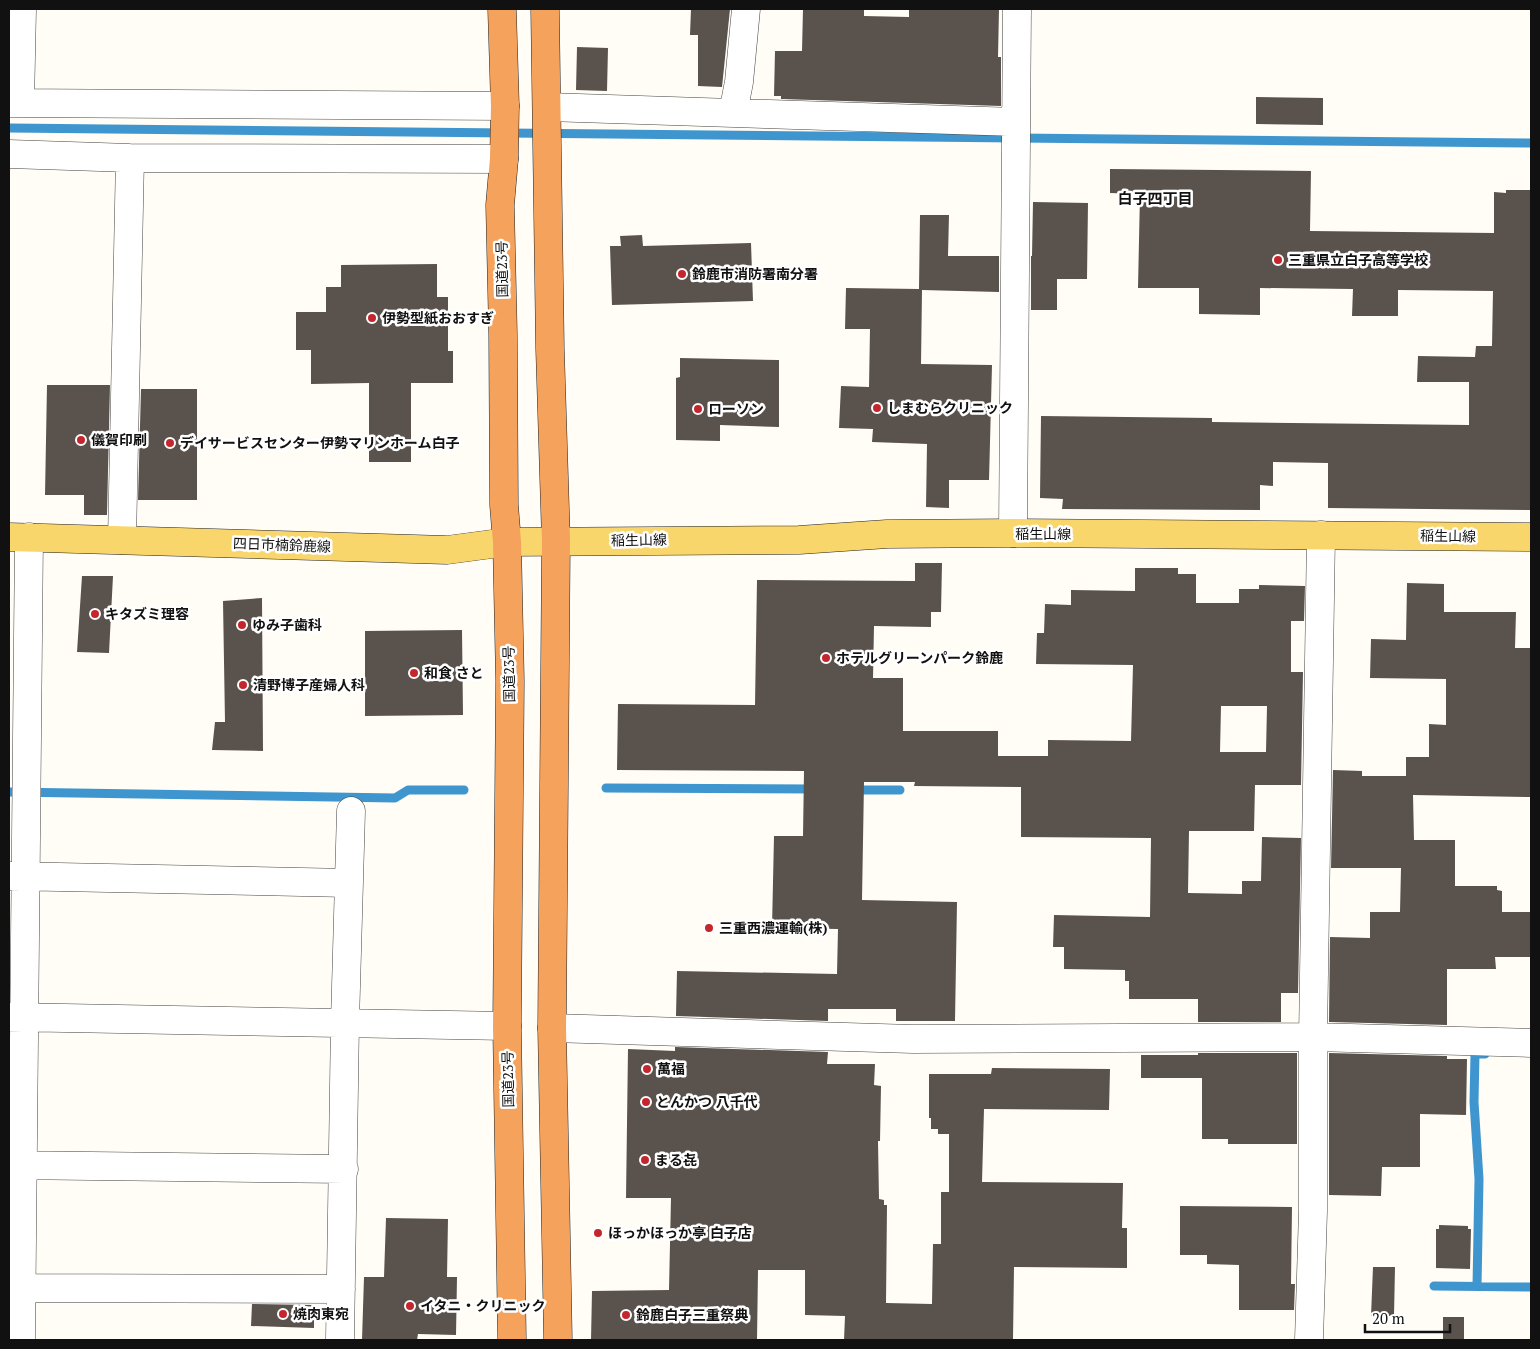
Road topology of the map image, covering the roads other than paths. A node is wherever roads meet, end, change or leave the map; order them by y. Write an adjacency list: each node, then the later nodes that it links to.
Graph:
1 (22, 9): 6 (street)
2 (502, 9): 8 (highway, 国道23号)
3 (545, 9): 9 (highway)
4 (746, 9): 7 (street)
5 (1017, 9): 10 (street)
6 (15, 103): 8 (street)
7 (733, 112): 9 (street); 10 (street)
8 (504, 113): 13 (highway, 国道23号)
9 (548, 113): 19 (highway)
10 (1016, 122): 14 (street)
11 (9, 154): 12 (street)
12 (130, 158): 13 (street); 18 (street)
13 (504, 159): 20 (highway, 国道23号)
14 (1013, 533): 15 (main road, 稲生山線); 19 (main road, 稲生山線)
15 (1321, 535): 17 (main road, 稲生山線); 28 (street)
16 (19, 537): 18 (main road, 四日市楠鈴鹿線); 22 (street)
17 (1531, 537)
18 (122, 540): 20 (main road, 四日市楠鈴鹿線)
19 (556, 541): 20 (main road, 四日市楠鈴鹿線); 27 (highway)
20 (507, 542): 26 (highway, 国道23号)
21 (351, 811): 23 (street)
22 (17, 876): 23 (street); 24 (street)
23 (350, 883): 25 (street)
24 (16, 1017): 25 (street); 30 (street)
25 (345, 1022): 26 (street); 31 (street)
26 (507, 1026): 36 (highway, 国道23号)
27 (552, 1028): 28 (street); 37 (highway)
28 (1313, 1038): 29 (street); 38 (street)
29 (1531, 1043)
30 (16, 1165): 31 (street); 32 (street)
31 (344, 1169): 33 (street)
32 (18, 1278): 33 (street); 34 (street)
33 (341, 1288): 35 (street)
34 (21, 1340)
35 (340, 1340)
36 (512, 1340)
37 (558, 1340)
38 (1309, 1340)

